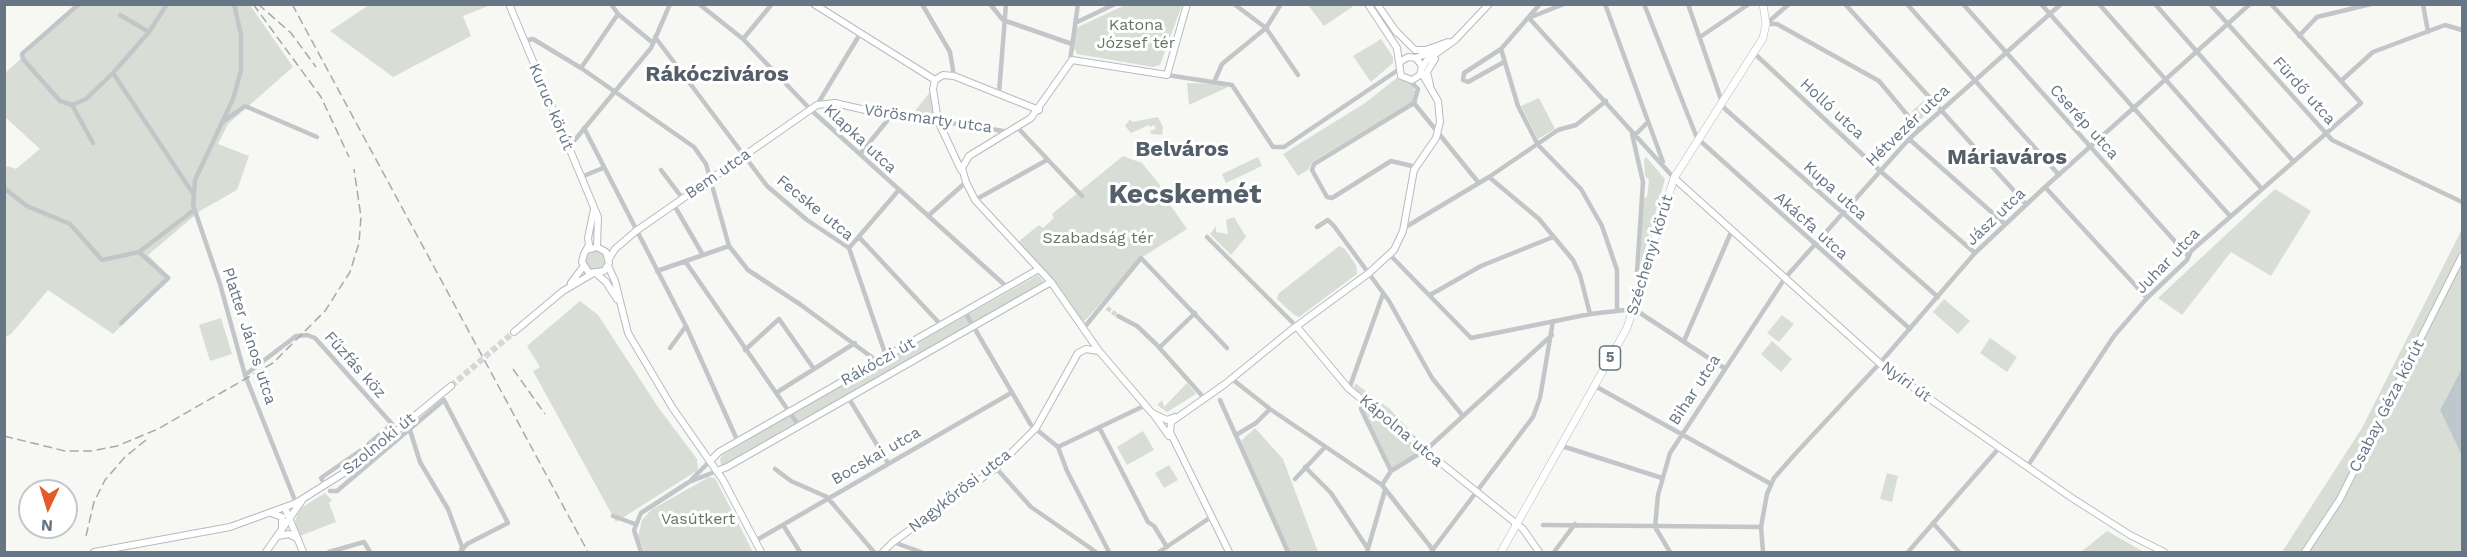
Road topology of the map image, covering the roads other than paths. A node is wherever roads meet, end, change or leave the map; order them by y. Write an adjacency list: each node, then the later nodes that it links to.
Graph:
1 (79, 4): 90 (street)
2 (167, 4): 52 (street)
3 (234, 4): 99 (street)
4 (509, 4): 60 (street, Kuruc körút)
5 (611, 4): 41 (street)
6 (670, 4): 56 (street)
7 (699, 4): 58 (street, Klapka utca)
8 (772, 4): 58 (street)
9 (814, 4): 54 (street)
10 (922, 4): 77 (street)
11 (990, 4): 45 (street)
12 (1006, 4): 45 (street)
13 (1078, 4): 46 (street)
14 (1114, 4): 46 (street)
15 (1187, 4): 75 (street)
16 (1234, 4): 49 (street)
17 (1281, 4): 49 (street)
18 (1368, 4): 69 (street)
19 (1377, 4): 51 (street)
20 (1489, 4): 59 (street)
21 (1540, 4): 44 (street)
22 (1564, 4): 44 (street)
23 (1605, 4): 98 (street)
24 (1644, 4): 109 (street)
25 (1688, 4): 57 (street, Kupa utca)
26 (1749, 4): 57 (street)
27 (1762, 4): 47 (main road)
28 (1789, 4): 47 (street)
29 (1845, 4): 95 (street)
30 (1907, 4): 78 (street)
31 (1963, 4): 64 (street, Cserép utca)
32 (2041, 4): 42 (street)
33 (2061, 4): 42 (street, Hétvezér utca)
34 (2099, 4): 82 (street)
35 (2155, 4): 65 (street)
36 (2210, 4): 48 (street, Fürdő utca)
37 (2250, 4): 48 (street, Jász utca)
38 (2271, 4): 55 (street)
39 (2371, 4): 55 (street)
40 (2423, 4): 53 (street)
41 (618, 14): 61 (street); 71 (street)
42 (2050, 14): 64 (street, Hétvezér utca); 92 (street)
43 (120, 15): 52 (street)
44 (1529, 18): 63 (street); 88 (street)
45 (1003, 20): 62 (street); 85 (street)
46 (1075, 23): 62 (street)
47 (1766, 24): 66 (main road, Széchenyi körút / 5); 103 (street)
48 (2228, 24): 65 (street, Jász utca); 107 (street, Fürdő utca)
49 (1266, 28): 76 (street); 80 (street)
50 (2463, 30): 53 (street)
51 (1396, 31): 59 (street); 67 (street)
52 (149, 32): 74 (street)
53 (2428, 32): 83 (street)
54 (860, 34): 79 (street); 91 (street)
55 (2299, 36): 83 (street)
56 (656, 37): 61 (street); 117 (street, Fecske utca)
57 (1700, 37): 87 (street, Kupa utca)
58 (743, 39): 93 (street, Klapka utca)
59 (1455, 40): 67 (street); 73 (street); 86 (street)
60 (524, 41): 71 (street); 113 (street, Kuruc körút)
61 (653, 43): 84 (street)
62 (1072, 44): 68 (street)
63 (1501, 49): 70 (street); 70 (street)
64 (2006, 52): 78 (street, Hétvezér utca); 114 (street, Cserép utca)
65 (2196, 52): 82 (street, Jász utca); 120 (street)
66 (1754, 53): 87 (main road, Széchenyi körút / 5); 125 (street, Holló utca)
67 (1414, 57): 69 (street); 73 (street)
68 (1070, 62): 75 (street); 94 (street)
69 (1400, 62): 72 (street)
70 (1504, 62): 112 (street)
71 (580, 68): 84 (street)
72 (1398, 70): 80 (street); 81 (street)
73 (1421, 70): 81 (street); 86 (street)
74 (113, 73): 90 (street); 138 (street)
75 (1167, 75): 80 (street)
76 (1298, 75)
77 (954, 76): 79 (street); 85 (street)
78 (1974, 79): 95 (street, Hétvezér utca); 127 (street)
79 (935, 80): 97 (street)
80 (1215, 80)
81 (1409, 80): 89 (street)
82 (2165, 80): 92 (street, Jász utca); 136 (street)
83 (2341, 81): 107 (street, Juhar utca)
84 (614, 90): 100 (street); 131 (street)
85 (999, 93): 94 (street)
86 (1433, 93): 105 (street)
87 (1723, 100): 109 (main road, Széchenyi körút / 5); 147 (street, Kupa utca)
88 (1606, 101): 102 (street); 112 (street)
89 (1414, 104): 105 (street); 122 (street)
90 (72, 105): 111 (street)
91 (818, 105): 93 (street, Vörösmarty utca); 96 (street, Vörösmarty utca)
92 (2133, 108): 114 (street, Jász utca); 149 (street)
93 (810, 109): 116 (street, Klapka utca); 117 (street, Bem utca)
94 (1038, 110): 101 (street)
95 (1940, 110): 103 (street, Hétvezér utca); 143 (street)
96 (891, 117): 97 (street, Vörösmarty utca); 116 (street)
97 (938, 121): 104 (street, Vörösmarty utca); 126 (street)
98 (1648, 122): 106 (street); 121 (street)
99 (222, 123): 108 (street); 138 (street)
100 (584, 128): 113 (street); 123 (street)
101 (1018, 128): 104 (street); 119 (street)
102 (1630, 128): 106 (street); 118 (street)
103 (1919, 129): 110 (street, Hétvezér utca)
104 (1011, 132): 126 (street)
105 (1438, 133): 122 (street); 133 (street)
106 (1635, 135): 115 (street)
107 (2327, 135): 120 (street, Juhar utca); 142 (street, Fürdő utca)
108 (317, 137)
109 (1697, 138): 130 (main road, Széchenyi körút / 5); 159 (street, Akácfa utca)
110 (1909, 138): 125 (street, Hétvezér utca); 150 (street)
111 (93, 143)
112 (1538, 145): 129 (street); 188 (street)
113 (568, 147): 128 (street, Kuruc körút)
114 (2091, 147): 127 (street, Jász utca); 169 (street, Cserép utca)
115 (1653, 152): 118 (street); 121 (street)
116 (860, 154): 137 (street, Klapka utca)
117 (742, 157): 131 (street, Bem utca); 162 (street, Fecske utca)
118 (1640, 159): 179 (street)
119 (1047, 160): 139 (street); 141 (street)
120 (2293, 161): 136 (street, Juhar utca)
121 (1664, 164): 130 (street)
122 (1416, 166): 152 (street)
123 (603, 168): 128 (street); 154 (street)
124 (661, 170): 140 (street)
125 (1879, 170): 147 (street, Hétvezér utca); 166 (street, Holló utca)
126 (963, 172): 132 (street)
127 (2059, 175): 134 (street, Jász utca)
128 (581, 177): 145 (street, Kuruc körút)
129 (1489, 177): 133 (street); 157 (street)
130 (1674, 178): 153 (street, Nyíri út); 179 (main road, Széchenyi körút / 5)
131 (710, 179): 140 (street, Bem utca); 160 (street)
132 (966, 182): 141 (street); 148 (street)
133 (1478, 182): 152 (street)
134 (2045, 187): 143 (street, Jász utca); 186 (street)
135 (5, 189): 164 (street)
136 (2262, 189): 149 (street, Juhar utca)
137 (898, 191): 148 (street, Klapka utca); 155 (street)
138 (192, 192): 146 (street)
139 (1082, 196)
140 (682, 200): 144 (street, Bem utca)
141 (975, 200): 174 (street)
142 (2463, 202)
143 (2026, 204): 150 (street, Jász utca)
144 (674, 205): 154 (street, Bem utca); 167 (street)
145 (594, 208): 161 (street, Kuruc körút); 163 (street)
146 (194, 210): 164 (street); 216 (street, Platter János utca)
147 (1841, 213): 159 (street, Hétvezér utca); 185 (street, Kupa utca)
148 (928, 216): 181 (street, Klapka utca)
149 (2230, 216): 169 (street, Juhar utca)
150 (2006, 224): 166 (street, Jász utca)
151 (1317, 228): 176 (street)
152 (1404, 228): 168 (street)
153 (1732, 230): 178 (street, Nyíri út); 204 (street)
154 (636, 231): 158 (street, Bem utca); 175 (street)
155 (859, 237): 162 (street); 197 (street)
156 (1207, 237): 199 (street)
157 (1553, 237): 184 (street); 192 (street)
158 (626, 239): 165 (street, Bem utca); 172 (street, Bem utca)
159 (1813, 245): 178 (street, Hétvezér utca); 200 (street, Akácfa utca)
160 (729, 246): 167 (street); 205 (street)
161 (597, 247): 163 (street); 165 (street)
162 (849, 248): 211 (street, Fecske utca)
163 (587, 250): 173 (street)
164 (139, 252): 195 (street)
165 (606, 252): 172 (street)
166 (1975, 254): 185 (street, Jász utca)
167 (703, 255): 171 (street)
168 (1390, 255): 176 (street); 184 (street)
169 (2188, 256): 186 (street, Juhar utca)
170 (2463, 256): 317 (street, Csabay Géza körút)
171 (685, 261): 175 (street); 209 (street)
172 (608, 262): 177 (street); 187 (street)
173 (584, 267): 177 (street); 182 (street)
174 (1040, 269): 180 (street); 181 (street, Rákóczi út)
175 (657, 271): 196 (street)
176 (1369, 273): 183 (street); 199 (street)
177 (595, 274): 182 (street); 187 (street)
178 (1785, 278): 213 (street, Nyíri út); 214 (street, Bihar utca)
179 (1644, 279): 189 (main road, Széchenyi körút / 5)
180 (1051, 282): 198 (street, Rákóczi út); 201 (street)
181 (1008, 288): 190 (street, Rákóczi út)
182 (563, 291): 202 (street)
183 (1383, 294): 220 (street); 231 (street)
184 (1430, 295): 194 (street)
185 (1938, 297): 200 (street, Jász utca)
186 (2147, 298): 248 (street, Juhar utca)
187 (619, 302): 246 (street)
188 (1617, 309): 189 (street); 192 (street)
189 (1634, 309): 204 (street); 219 (main road, Széchenyi körút / 5)
190 (965, 312): 197 (street, Rákóczi út); 198 (street)
191 (1195, 313): 201 (street); 206 (street); 208 (street)
192 (1590, 314): 194 (street)
193 (1118, 316): 206 (street)
194 (1553, 321): 203 (street)
195 (121, 323)
196 (686, 326): 207 (street); 239 (street)
197 (942, 326): 211 (street, Rákóczi út)
198 (975, 327): 222 (street); 223 (street, Rákóczi út)
199 (1297, 327): 217 (street); 220 (street, Kápolna utca)
200 (1910, 329): 213 (street, Jász utca)
201 (1083, 330): 210 (street)
202 (514, 332)
203 (1552, 335): 231 (street); 263 (street)
204 (1684, 341): 214 (street)
205 (855, 343): 212 (street); 215 (street)
206 (1160, 347): 224 (street)
207 (670, 348)
208 (1227, 348)
209 (745, 350): 215 (street); 221 (street)
210 (1099, 351): 227 (street); 236 (street, Nagykőrösi utca)
211 (886, 356): 212 (street, Rákóczi út)
212 (877, 362): 229 (street, Rákóczi út)
213 (1880, 363): 243 (street, Nyíri út); 258 (street, Jász utca)
214 (1724, 368): 237 (street, Bihar utca)
215 (814, 369): 221 (street)
216 (245, 375): 259 (street, Fűzfás köz); 266 (street, Platter János utca)
217 (1232, 379): 224 (street); 228 (street)
218 (450, 386): 256 (street, Szolnoki út)
219 (1595, 386): 237 (street); 240 (main road, Széchenyi körút / 5)
220 (1349, 389): 226 (street, Kápolna utca)
221 (776, 393): 229 (street)
222 (1011, 393): 236 (street); 247 (street, Bocskai utca)
223 (848, 397): 233 (street, Rákóczi út); 247 (street)
224 (1204, 398): 232 (street)
225 (1220, 400): 238 (street)
226 (1364, 400): 245 (street, Kápolna utca); 253 (street)
227 (1146, 405): 230 (street); 235 (street)
228 (1270, 409): 238 (street); 242 (street)
229 (790, 411): 233 (street); 239 (street, Rákóczi út)
230 (1155, 415): 232 (street); 244 (street)
231 (1463, 416): 245 (street)
232 (1175, 417): 244 (street)
233 (799, 426): 252 (street, Rákóczi út)
234 (410, 427): 260 (street); 296 (street); 296 (street)
235 (1100, 427): 241 (street); 286 (street)
236 (1036, 428): 241 (street); 249 (street, Nagykőrösi utca)
237 (1680, 434): 254 (street, Bihar utca); 258 (street)
238 (1236, 435): 307 (street)
239 (738, 442): 246 (street, Rákóczi út)
240 (1562, 446): 254 (street); 274 (main road, Széchenyi körút / 5)
241 (1058, 447): 304 (street)
242 (1324, 447): 250 (street); 261 (street)
243 (1998, 448): 248 (street, Nyíri út); 273 (street)
244 (1178, 449): 271 (street)
245 (1424, 451): 253 (street); 263 (street, Kápolna utca)
246 (710, 460): 252 (street); 257 (street)
247 (888, 463): 264 (street, Bocskai utca)
248 (2026, 466): 316 (street, Nyíri út)
249 (996, 468): 285 (street, Nagykőrösi utca); 303 (street)
250 (1305, 468): 255 (street); 289 (street)
251 (775, 469): 264 (street)
252 (717, 471): 257 (street); 284 (street)
253 (1390, 471): 261 (street)
254 (1662, 478): 279 (street, Bihar utca)
255 (1295, 479)
256 (332, 481): 259 (street, Szolnoki út); 260 (street)
257 (689, 482): 276 (street)
258 (1771, 484): 280 (street)
259 (325, 485): 265 (street, Szolnoki út)
260 (342, 486): 262 (street)
261 (1384, 488): 289 (street); 290 (street)
262 (330, 491)
263 (1477, 494): 274 (street, Kápolna utca); 290 (street)
264 (827, 497): 277 (street, Bocskai utca); 300 (street)
265 (303, 499): 266 (street, Szolnoki út); 272 (street, Szolnoki út)
266 (296, 503): 267 (street, Szolnoki út)
267 (285, 508): 268 (street, Szolnoki út); 272 (street)
268 (270, 513): 270 (street); 291 (street, Szolnoki út)
269 (613, 516): 276 (street)
270 (282, 517): 272 (street); 281 (street)
271 (1211, 517): 286 (street); 306 (street)
272 (290, 520): 281 (street, Szolnoki út); 283 (street)
273 (1933, 523): 314 (street); 315 (street)
274 (1517, 524): 308 (main road, Széchenyi körút / 5); 309 (street, Kápolna utca)
275 (1575, 524): 278 (street); 279 (street); 310 (street)
276 (635, 525): 297 (street)
277 (783, 525): 284 (street, Bocskai utca); 299 (street)
278 (1543, 525)
279 (1655, 527): 280 (street); 287 (street)
280 (1761, 527): 313 (street)
281 (282, 528): 282 (street)
282 (277, 537): 283 (street); 292 (street)
283 (298, 539): 293 (street)
284 (755, 541): 298 (street)
285 (893, 542): 301 (street, Nagykőrösi utca); 302 (street)
286 (1167, 547): 305 (street)
287 (1666, 547): 311 (street); 312 (street)
288 (345, 549): 294 (street); 295 (street)
289 (1368, 550)
290 (1432, 551)
291 (94, 552)
292 (266, 552)
293 (303, 552)
294 (329, 552)
295 (370, 552)
296 (460, 552)
297 (641, 552)
298 (761, 552)
299 (800, 552)
300 (874, 552)
301 (883, 552)
302 (921, 552)
303 (1096, 552)
304 (1109, 552)
305 (1160, 552)
306 (1229, 552)
307 (1288, 552)
308 (1501, 552)
309 (1539, 552)
310 (1554, 552)
311 (1661, 552)
312 (1670, 552)
313 (1763, 552)
314 (1908, 552)
315 (1959, 552)
316 (2164, 552)
317 (2305, 552)

